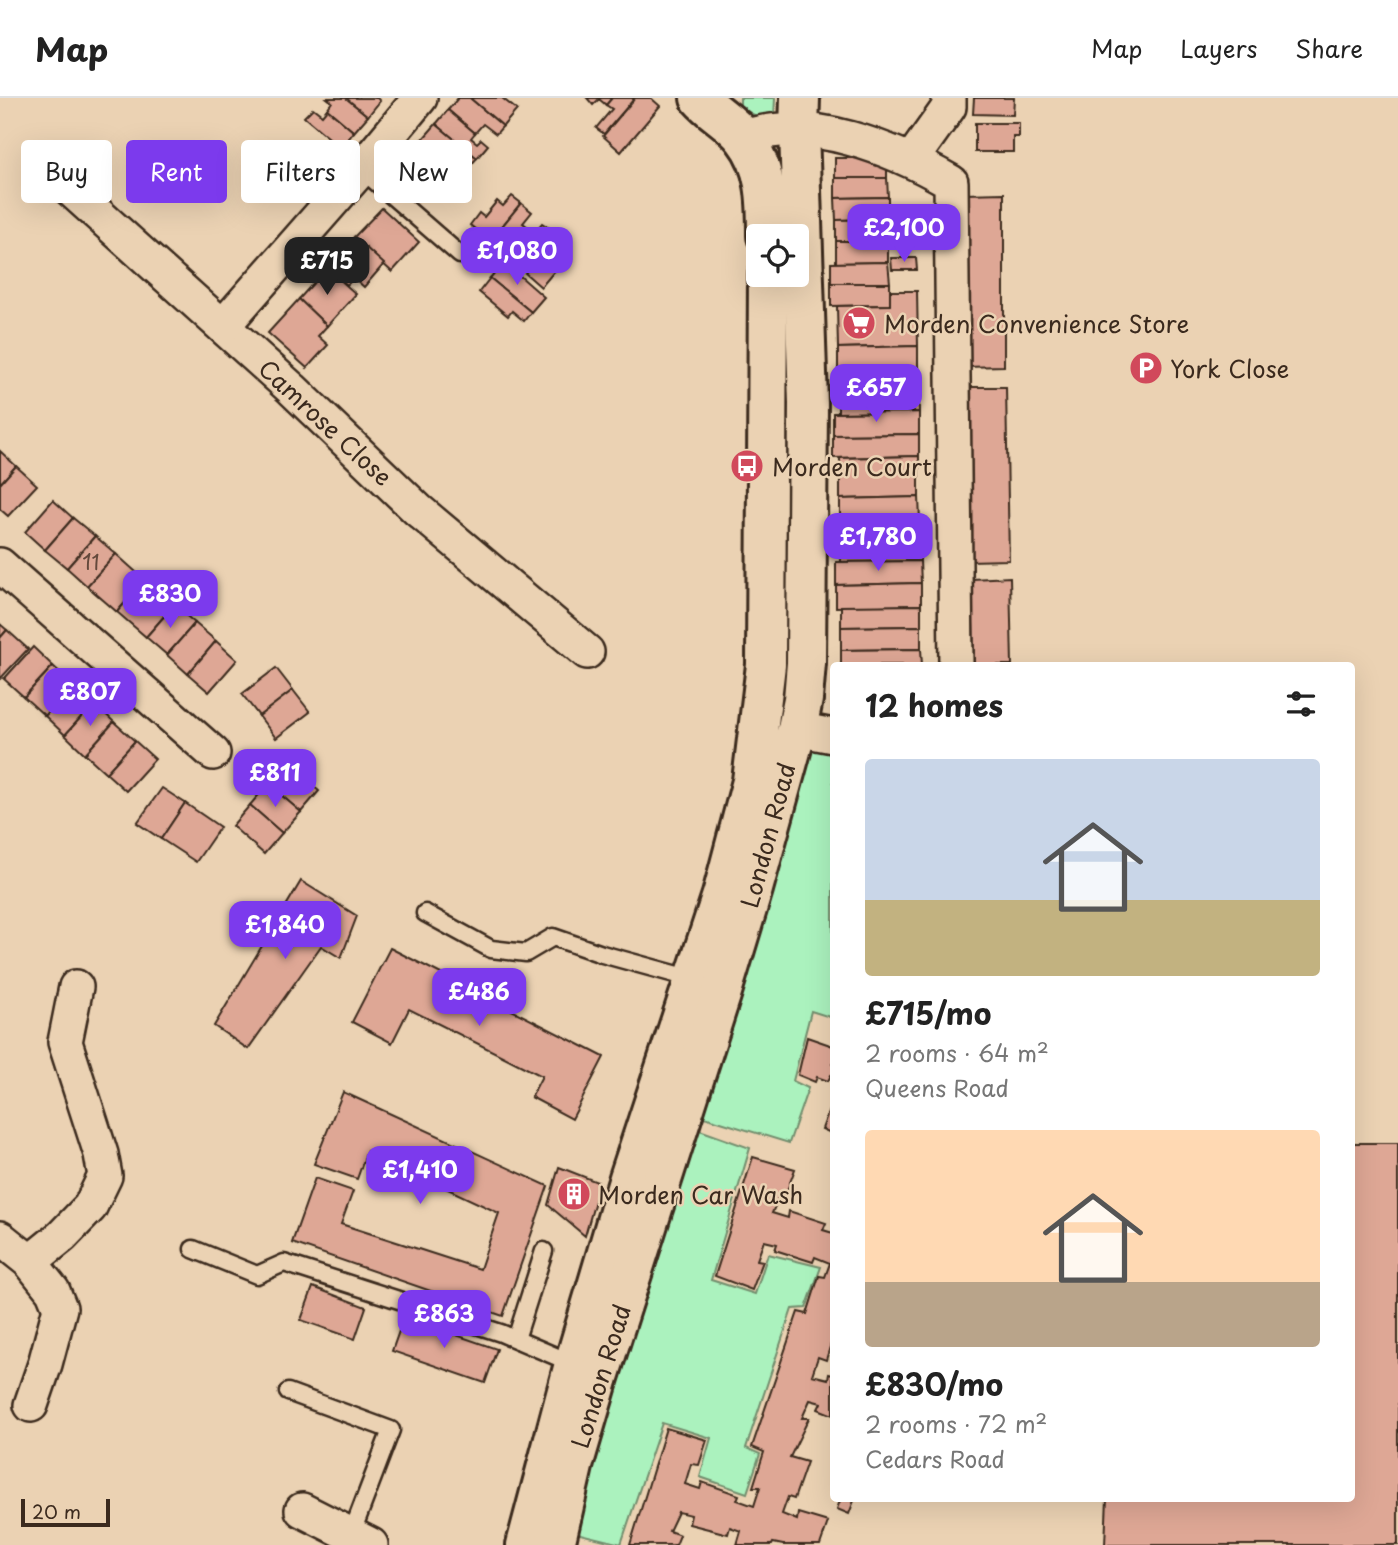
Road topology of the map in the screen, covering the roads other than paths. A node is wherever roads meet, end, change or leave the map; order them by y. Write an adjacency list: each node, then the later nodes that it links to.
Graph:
1 (420, 98): 7 (street)
2 (949, 98): 6 (street)
3 (702, 100): 5 (highway)
4 (799, 114): 5 (street); 6 (street); 16 (highway, London Road)
5 (744, 137): 9 (highway)
6 (912, 159): 15 (street)
7 (361, 169): 10 (lane); 12 (street)
8 (86, 203): 12 (street, Camrose Close)
9 (768, 224)
10 (460, 254)
11 (768, 287): 19 (highway, London Road)
12 (223, 326): 14 (street, Camrose Close)
13 (0, 565): 17 (street)
14 (587, 652)
15 (956, 662)
16 (815, 733): 32 (highway, London Road)
17 (213, 753)
18 (425, 913): 19 (lane)
19 (694, 979): 26 (highway, London Road)
20 (76, 987): 24 (street)
21 (0, 1238): 24 (street)
22 (193, 1250): 25 (lane)
23 (544, 1251): 25 (lane)
24 (30, 1262): 28 (street)
25 (516, 1339): 26 (lane)
26 (573, 1364): 31 (highway, London Road)
27 (288, 1392): 30 (lane)
28 (30, 1405)
29 (302, 1510): 30 (street)
30 (361, 1541)
31 (526, 1545)
32 (555, 1545)

